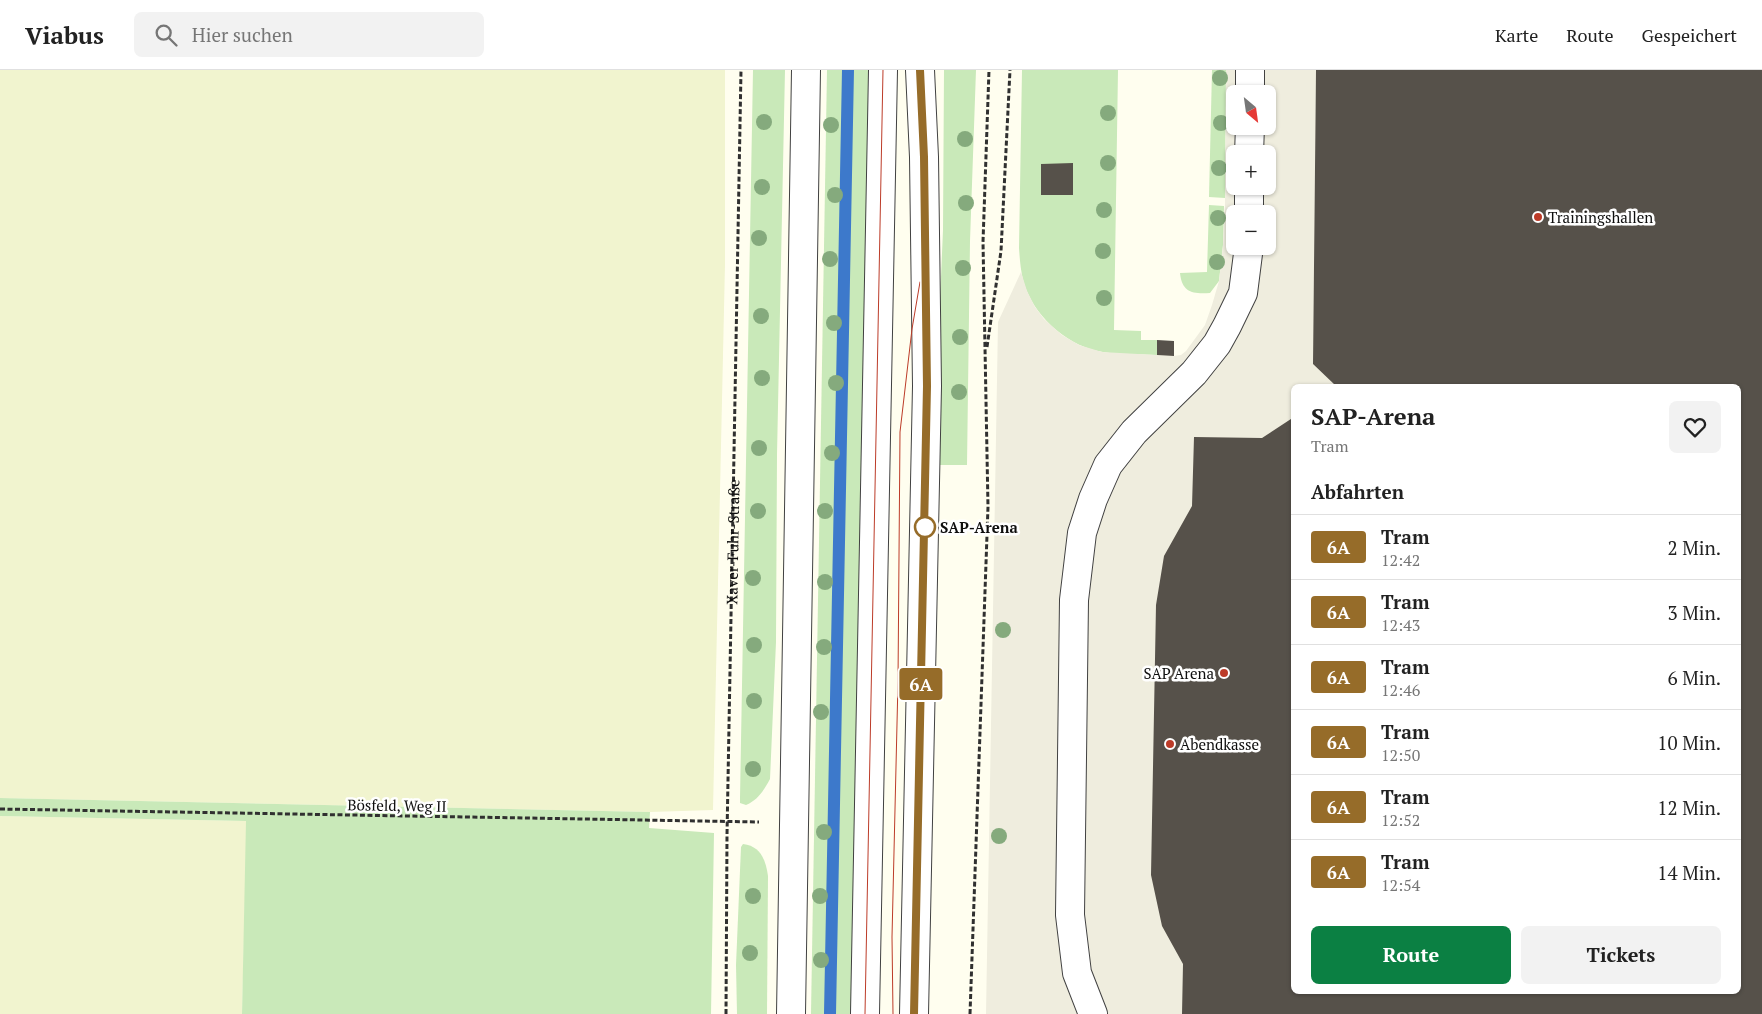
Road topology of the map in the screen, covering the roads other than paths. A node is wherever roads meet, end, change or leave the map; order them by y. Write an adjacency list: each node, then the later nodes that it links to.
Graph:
1 (806, 70): 7 (street)
2 (883, 70): 8 (street)
3 (920, 70): 9 (street)
4 (1250, 70): 5 (street)
5 (1250, 85)
6 (1248, 255): 10 (street)
7 (791, 1014)
8 (865, 1014)
9 (914, 1014)
10 (1094, 1014)

